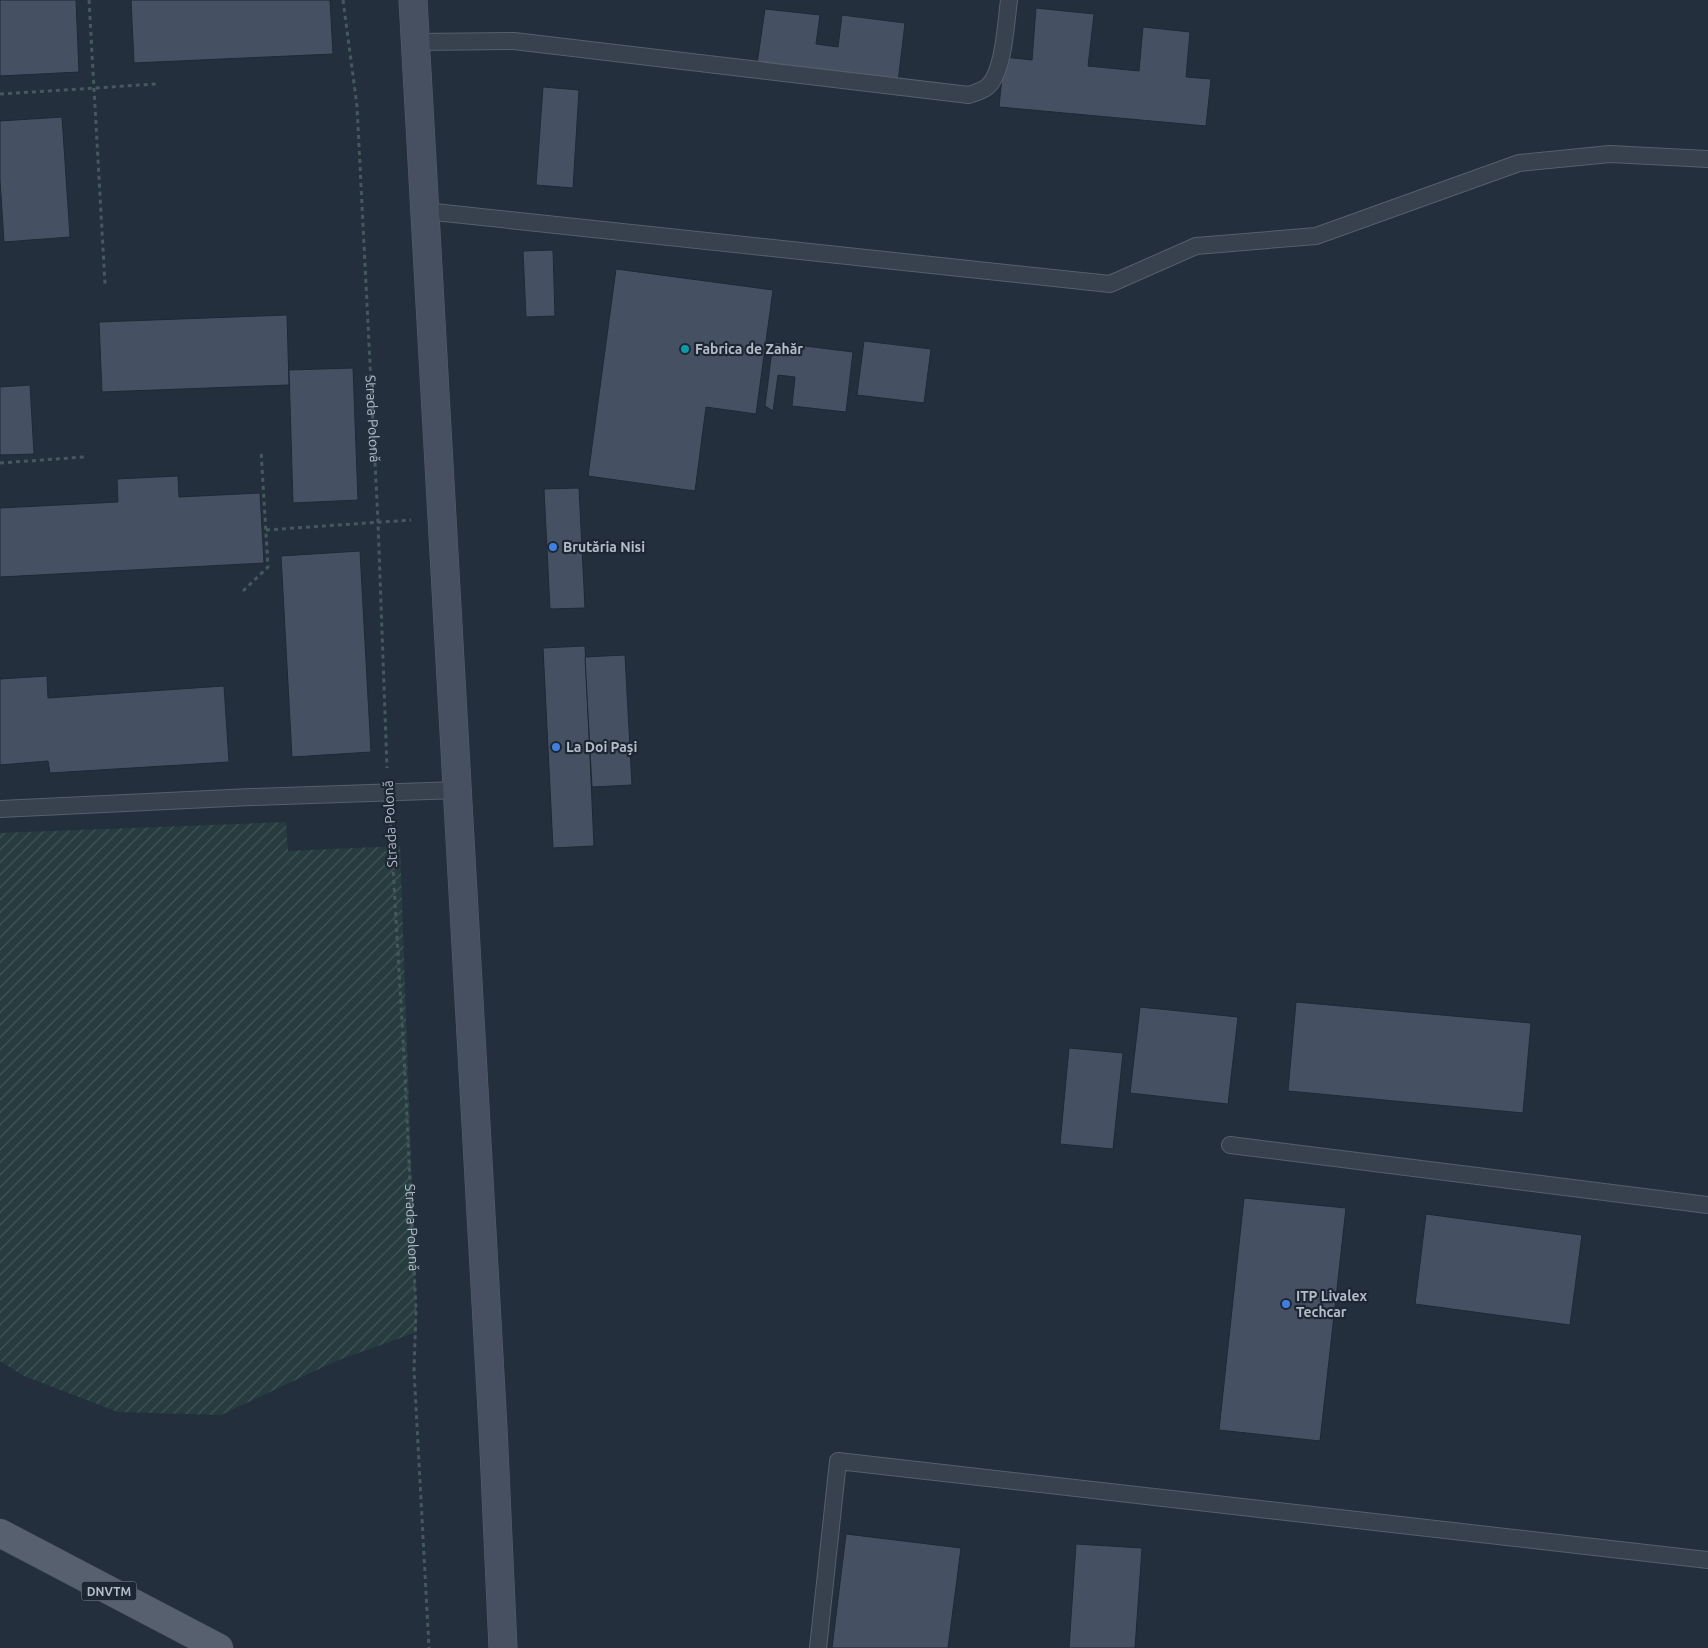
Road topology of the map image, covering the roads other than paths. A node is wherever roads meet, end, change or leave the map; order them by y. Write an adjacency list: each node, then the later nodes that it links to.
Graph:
1 (413, 0): 3 (main road)
2 (1010, 0): 3 (lane)
3 (415, 42): 5 (main road)
4 (1708, 159): 5 (lane)
5 (425, 211): 6 (main road)
6 (458, 790): 7 (lane); 13 (main road)
7 (0, 809)
8 (1230, 1145): 9 (lane)
9 (1708, 1205)
10 (0, 1533): 12 (main road, DNVTM)
11 (1708, 1560): 14 (lane)
12 (219, 1648)
13 (503, 1648)
14 (818, 1648)

